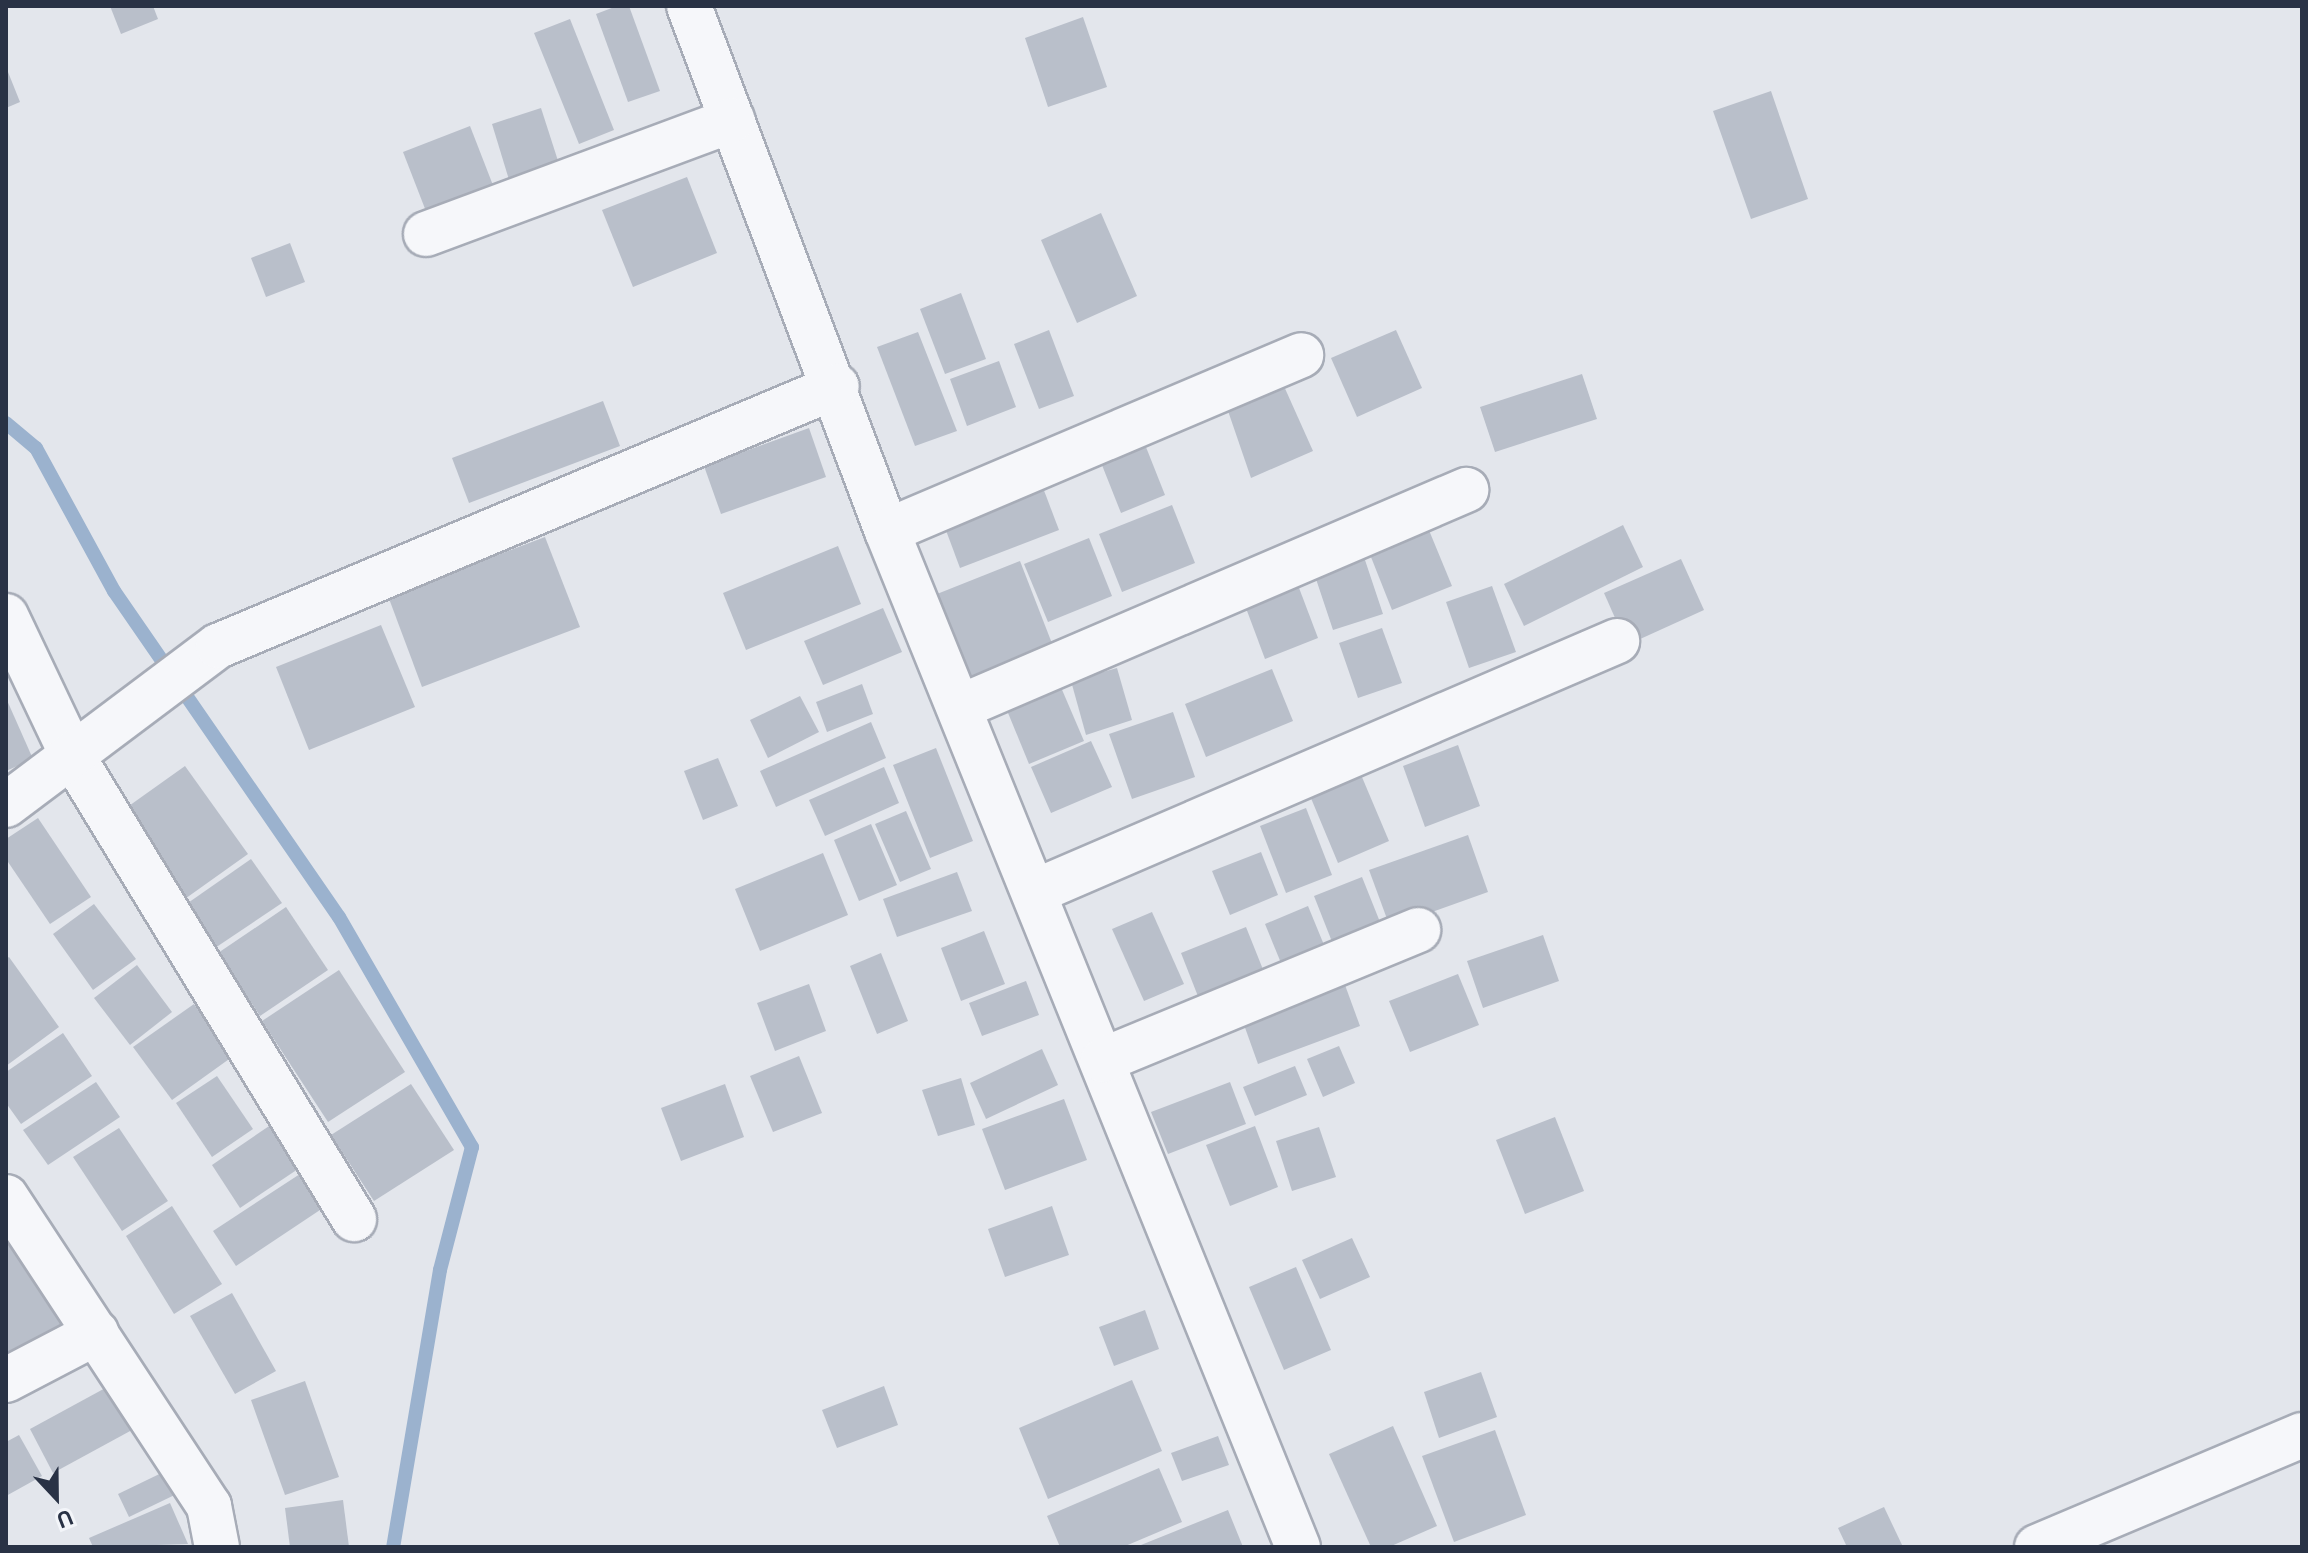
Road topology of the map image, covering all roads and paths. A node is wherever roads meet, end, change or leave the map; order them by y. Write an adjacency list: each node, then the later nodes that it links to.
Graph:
1 (689, 6): 2 (street)
2 (733, 120): 3 (street); 5 (street)
3 (426, 234)
4 (1301, 355): 7 (street)
5 (837, 386): 7 (street); 11 (street)
6 (1466, 490): 10 (street)
7 (887, 531): 10 (street)
8 (6, 616): 11 (street)
9 (1617, 641): 13 (street)
10 (960, 707): 13 (street)
11 (73, 757): 12 (street); 17 (street)
12 (6, 805)
13 (1034, 892): 15 (street)
14 (1418, 930): 15 (street)
15 (1103, 1060): 22 (street)
16 (6, 1197): 18 (street)
17 (354, 1219)
18 (96, 1333): 19 (street); 21 (street)
19 (6, 1380)
20 (2302, 1435): 23 (street)
21 (217, 1547)
22 (1298, 1547)
23 (2037, 1547)

